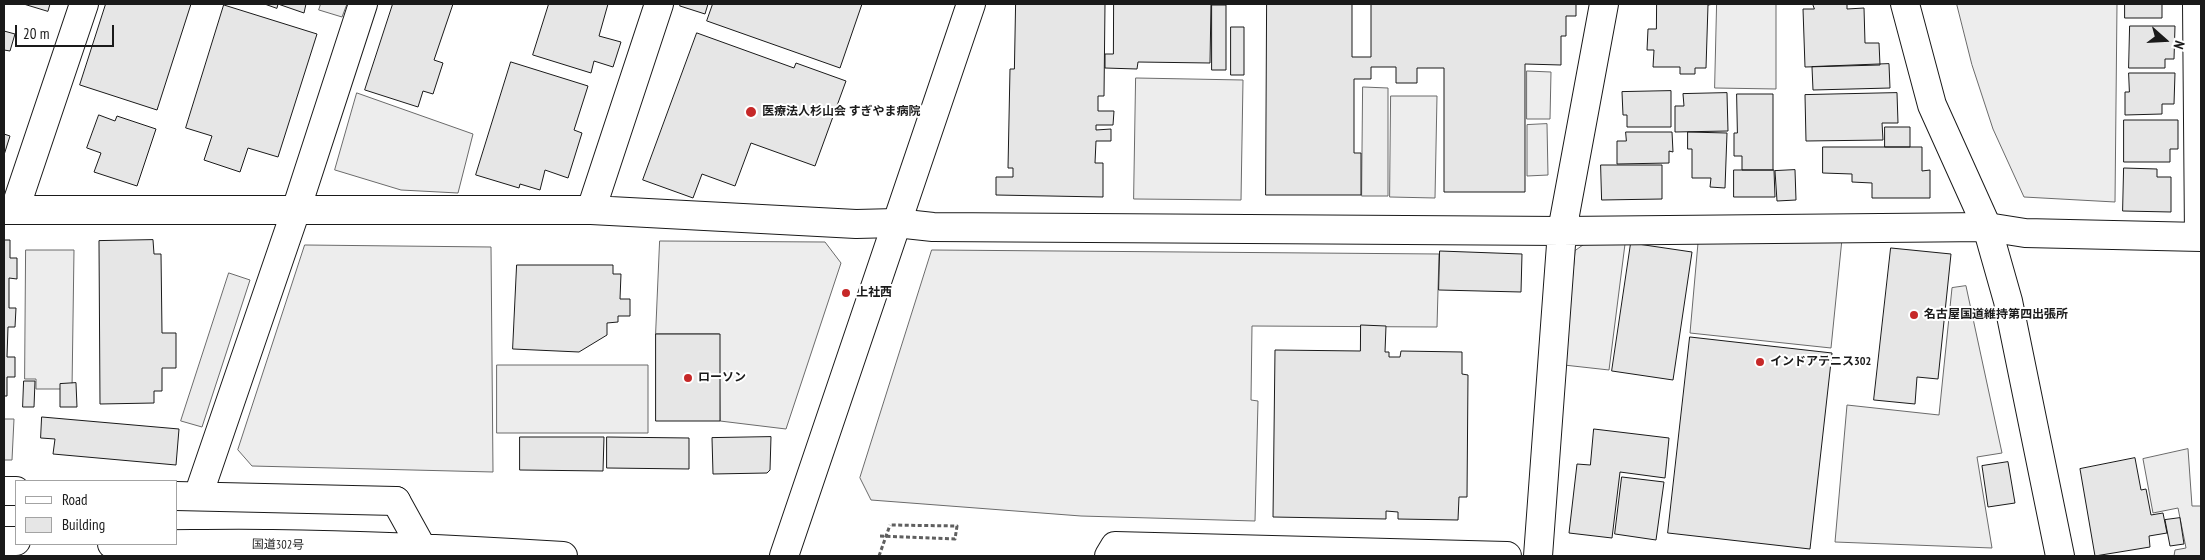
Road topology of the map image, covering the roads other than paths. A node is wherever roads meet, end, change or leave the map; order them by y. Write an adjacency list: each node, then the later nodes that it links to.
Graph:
1 (84, 4): 8 (main road)
2 (363, 4): 9 (main road)
3 (659, 4): 10 (main road)
4 (971, 4): 11 (main road)
5 (1604, 4): 13 (main road)
6 (1906, 4): 12 (main road)
7 (2197, 4): 14 (main road)
8 (10, 209): 9 (main road)
9 (296, 210): 10 (main road); 15 (main road)
10 (591, 210): 11 (main road)
11 (896, 224): 13 (main road); 19 (main road)
12 (1988, 227): 13 (main road); 14 (main road); 23 (main road)
13 (1562, 231): 22 (main road)
14 (2200, 237)
15 (187, 496): 17 (main road)
16 (178, 545): 17 (main road, 国道302号)
17 (422, 548): 18 (main road, 国道302号)
18 (563, 556)
19 (784, 556)
20 (1109, 556): 21 (main road)
21 (1507, 556)
22 (1538, 556)
23 (2060, 556)

